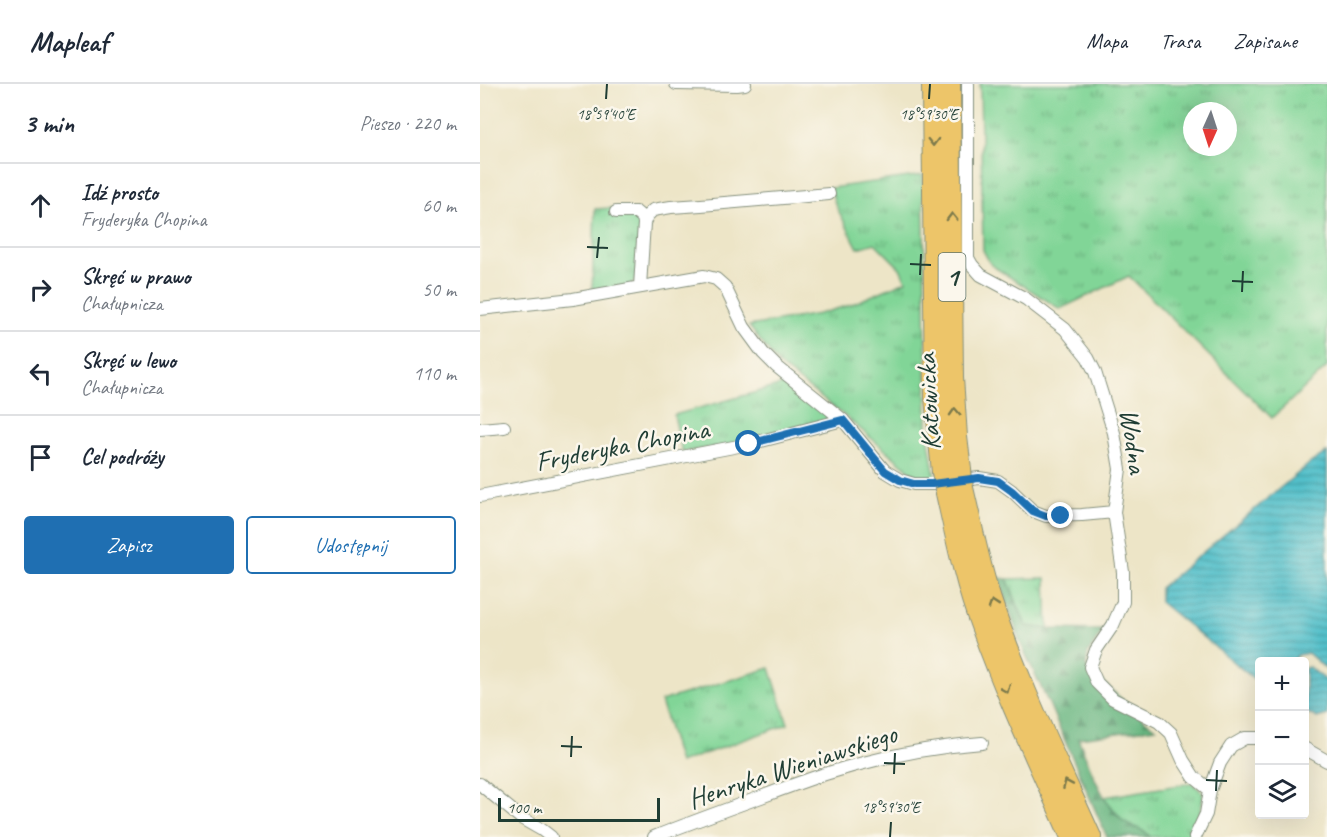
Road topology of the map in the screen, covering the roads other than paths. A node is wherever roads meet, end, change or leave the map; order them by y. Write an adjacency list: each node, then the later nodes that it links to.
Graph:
1 (676, 84): 2 (street)
2 (745, 84)
3 (932, 84): 16 (main road, Katowicka / 1, one-way to 16)
4 (950, 84): 16 (main road, Katowicka / 1, one-way to 4)
5 (968, 84): 18 (street, Wodna)
6 (829, 194): 7 (street)
7 (653, 210): 9 (street); 10 (street)
8 (616, 212): 9 (street)
9 (636, 212): 10 (street)
10 (644, 223): 11 (street)
11 (640, 287): 12 (street); 13 (street)
12 (480, 309)
13 (843, 420): 17 (street, Fryderyka Chopina); 18 (street)
14 (504, 427): 15 (street)
15 (480, 429)
16 (953, 481): 27 (main road, Katowicka / 1, one-way to 27); 28 (main road, Katowicka / 1, one-way to 16)
17 (480, 496)
18 (1114, 512): 24 (street, Wodna)
19 (1255, 738): 24 (street)
20 (982, 743): 26 (street, Henryka Wieniawskiego)
21 (1309, 750): 22 (street)
22 (1327, 761)
23 (480, 784): 25 (street)
24 (1210, 790): 29 (street)
25 (551, 837)
26 (654, 837)
27 (1071, 837)
28 (1091, 837)
29 (1195, 837)

